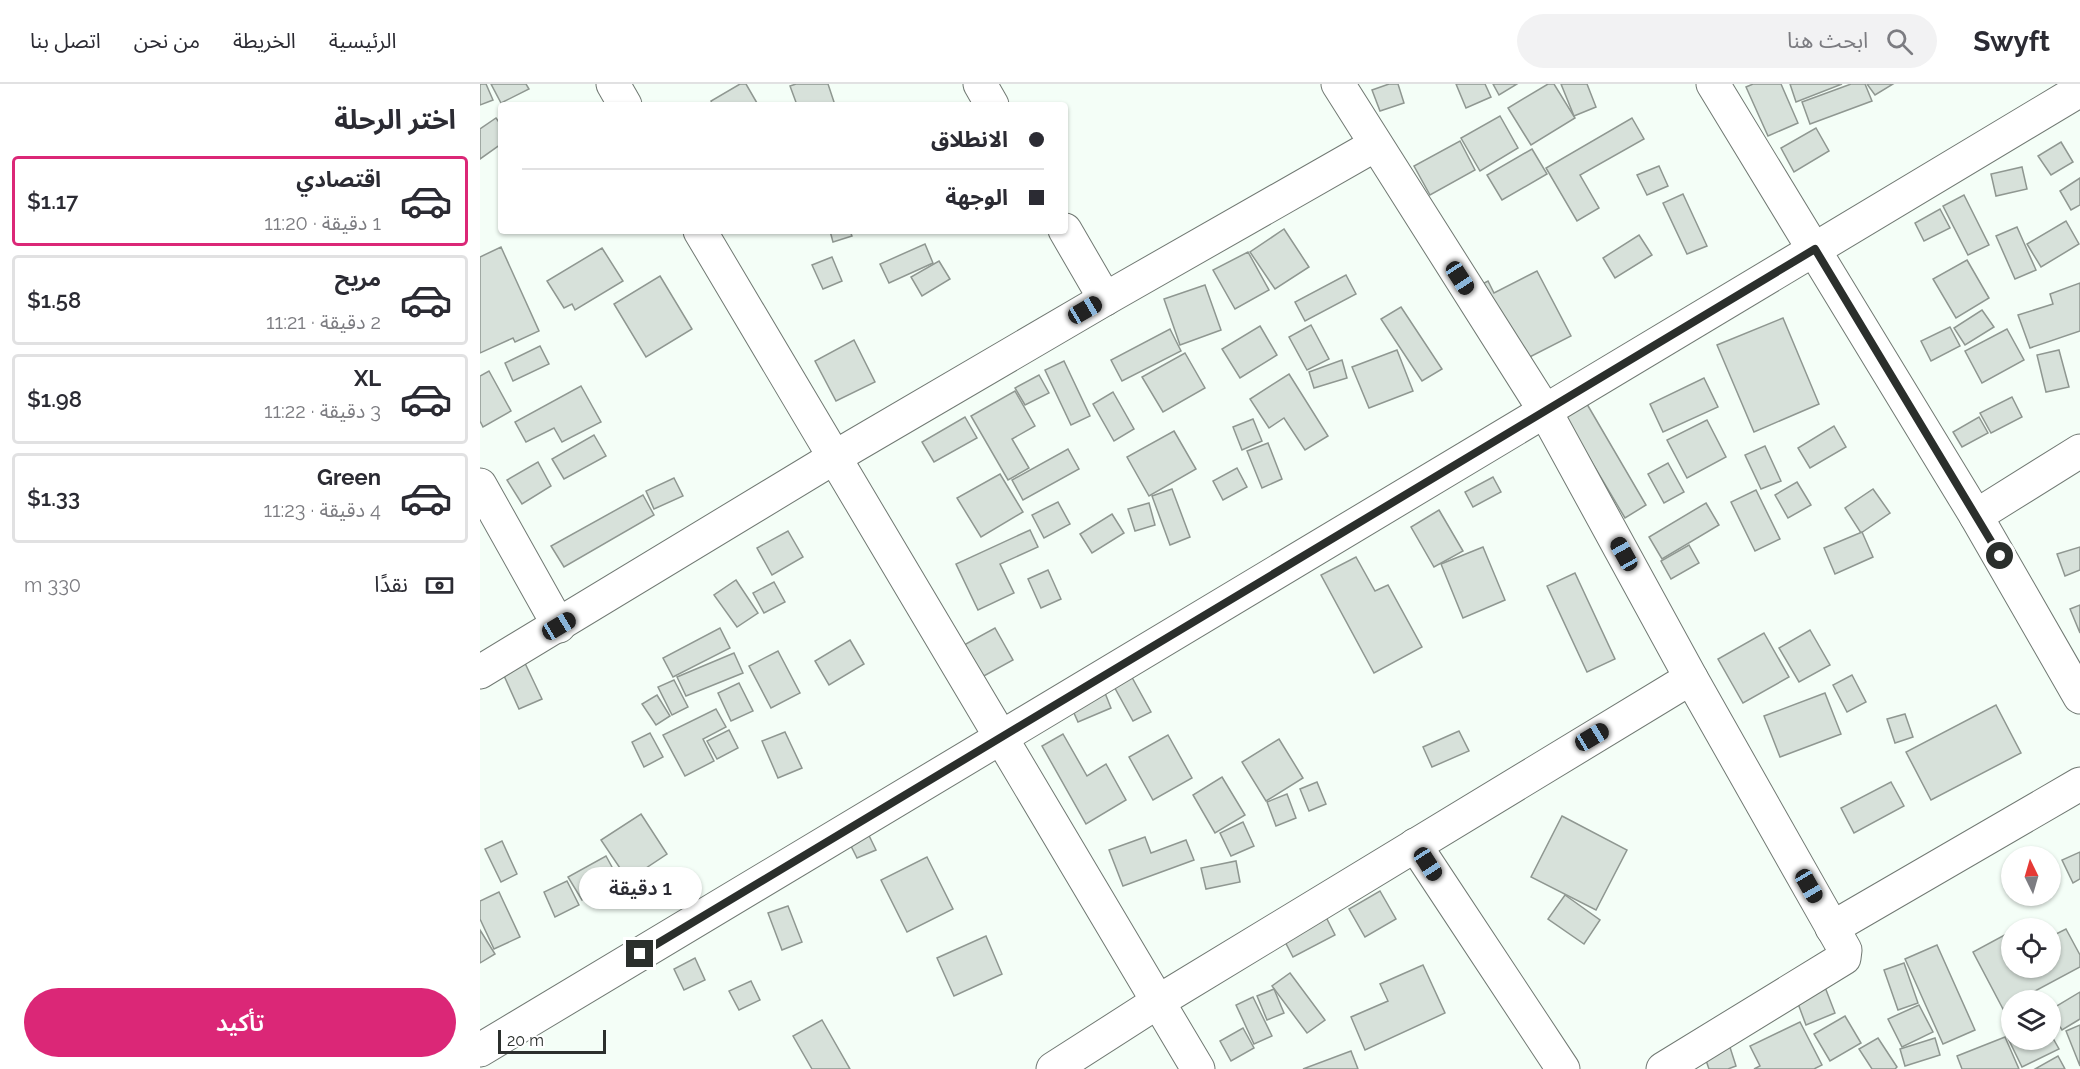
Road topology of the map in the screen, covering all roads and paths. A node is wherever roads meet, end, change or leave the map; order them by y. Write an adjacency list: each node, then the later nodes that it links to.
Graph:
1 (613, 84): 6 (street)
2 (980, 84): 7 (street)
3 (1338, 84): 8 (street)
4 (1713, 84): 11 (street)
5 (2080, 90): 11 (street)
6 (623, 102)
7 (990, 102)
8 (1375, 144): 12 (street); 13 (street)
9 (702, 234): 15 (street)
10 (1067, 234): 12 (street)
11 (1815, 249): 13 (street); 17 (street)
12 (1105, 299): 15 (street)
13 (1545, 411): 20 (street); 22 (street)
14 (2080, 451): 17 (street)
15 (835, 457): 18 (street); 22 (street)
16 (480, 485): 18 (street)
17 (1976, 516): 21 (street)
18 (559, 626): 19 (street)
19 (480, 672)
20 (1691, 678): 24 (street); 25 (street)
21 (2080, 697)
22 (1001, 737): 26 (street); 27 (street)
23 (2080, 784): 25 (street)
24 (1416, 845): 26 (street); 30 (street)
25 (1832, 928): 31 (street)
26 (1159, 1002): 28 (street); 29 (street)
27 (480, 1050)
28 (1053, 1069)
29 (1198, 1069)
30 (1563, 1069)
31 (1663, 1069)

